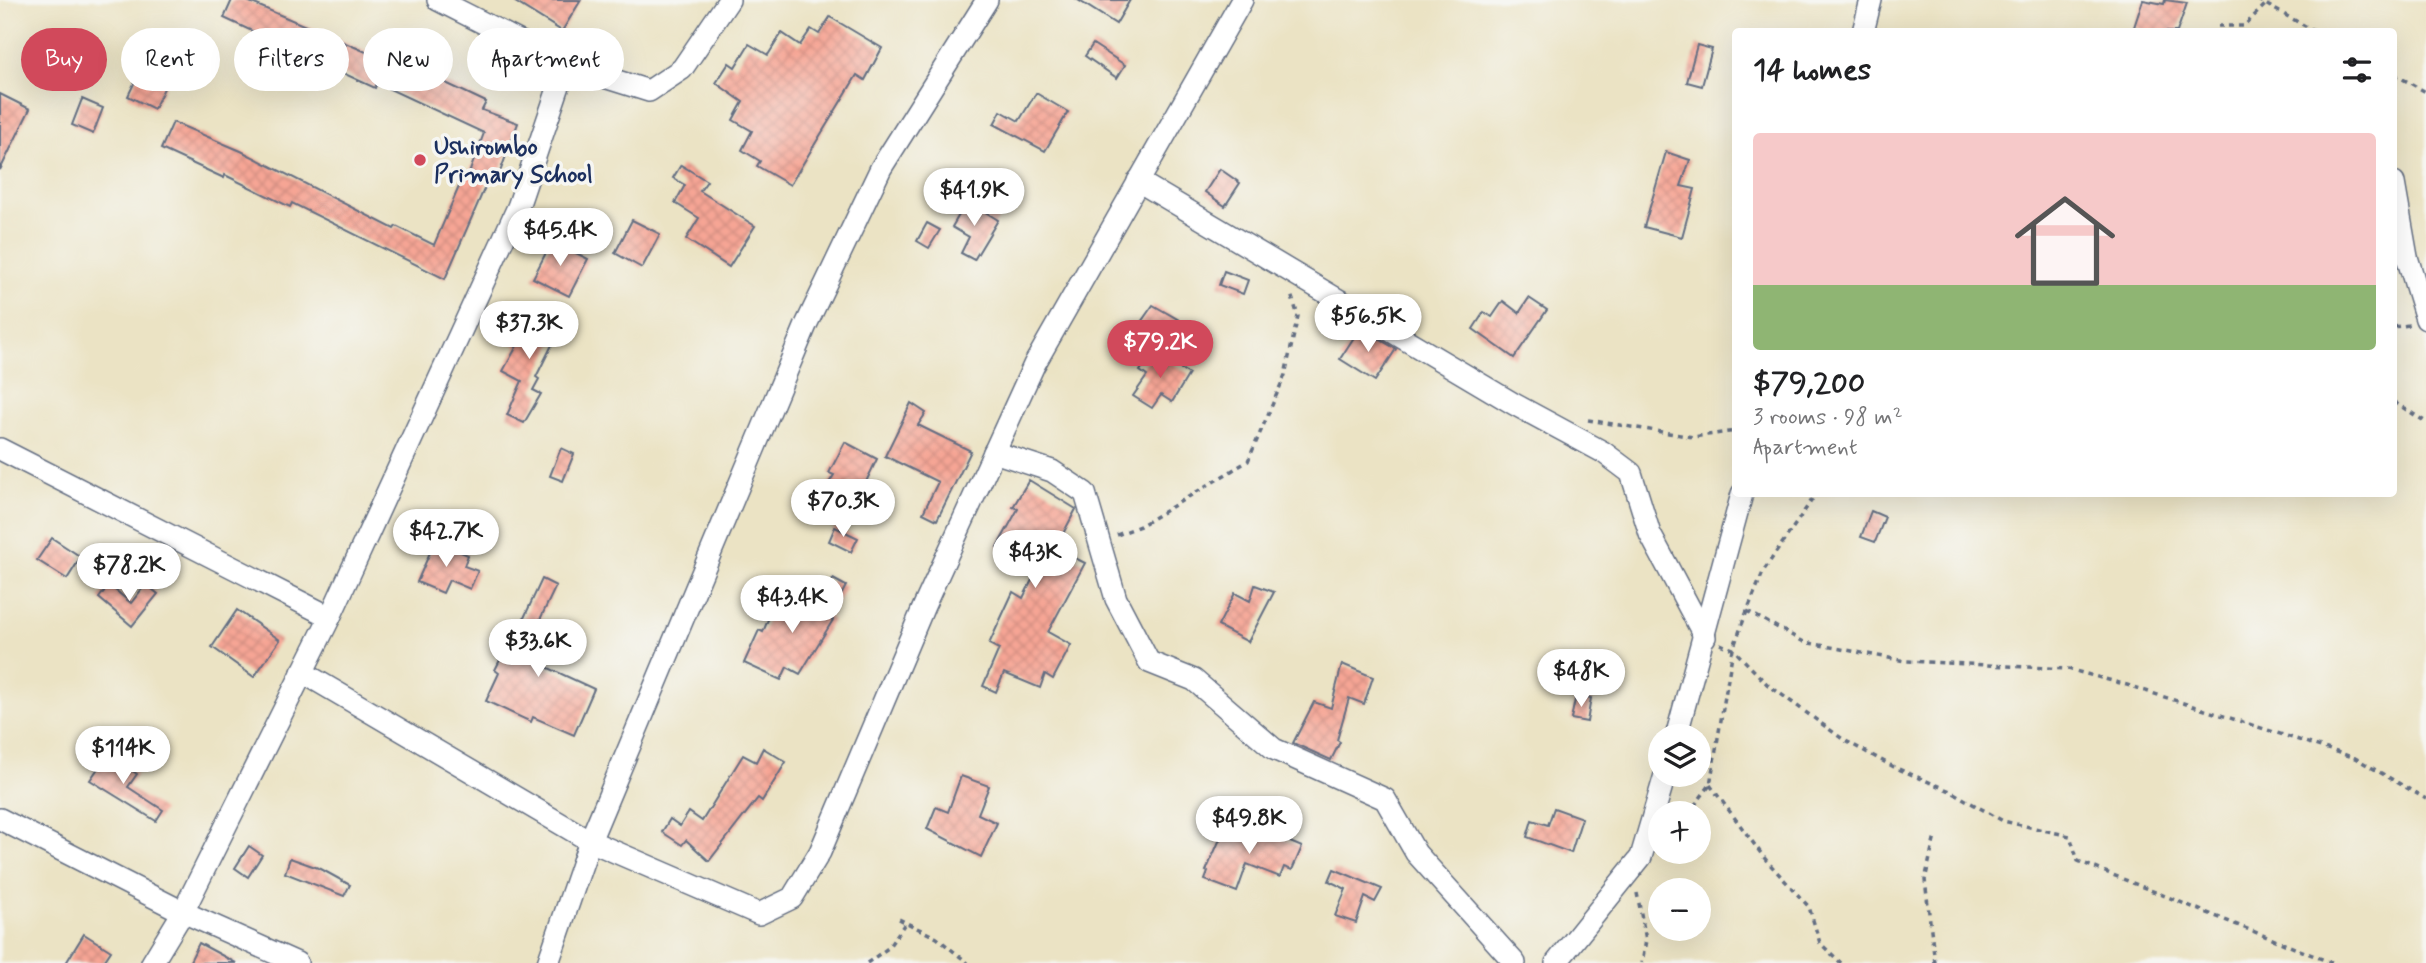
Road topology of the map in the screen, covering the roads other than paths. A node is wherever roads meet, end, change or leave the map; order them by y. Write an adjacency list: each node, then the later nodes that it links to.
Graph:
1 (438, 0): 6 (street)
2 (729, 0): 9 (street)
3 (987, 0): 23 (street)
4 (1242, 0): 11 (street)
5 (1871, 0): 8 (street)
6 (463, 5): 7 (street)
7 (502, 28)
8 (1864, 28)
9 (624, 83)
10 (557, 91): 17 (street)
11 (1138, 181): 15 (street); 18 (street)
12 (2397, 202): 13 (street)
13 (2426, 319)
14 (0, 449): 17 (street)
15 (994, 452): 23 (street); 28 (street)
16 (1741, 497): 18 (street)
17 (330, 617): 19 (street)
18 (1705, 637): 20 (street)
19 (302, 672): 23 (street); 24 (street)
20 (1680, 724)
21 (1661, 787): 29 (street)
22 (0, 819): 24 (street)
23 (590, 841): 27 (street)
24 (183, 912): 25 (street); 26 (street)
25 (152, 963)
26 (297, 963)
27 (548, 963)
28 (1515, 963)
29 (1556, 963)

